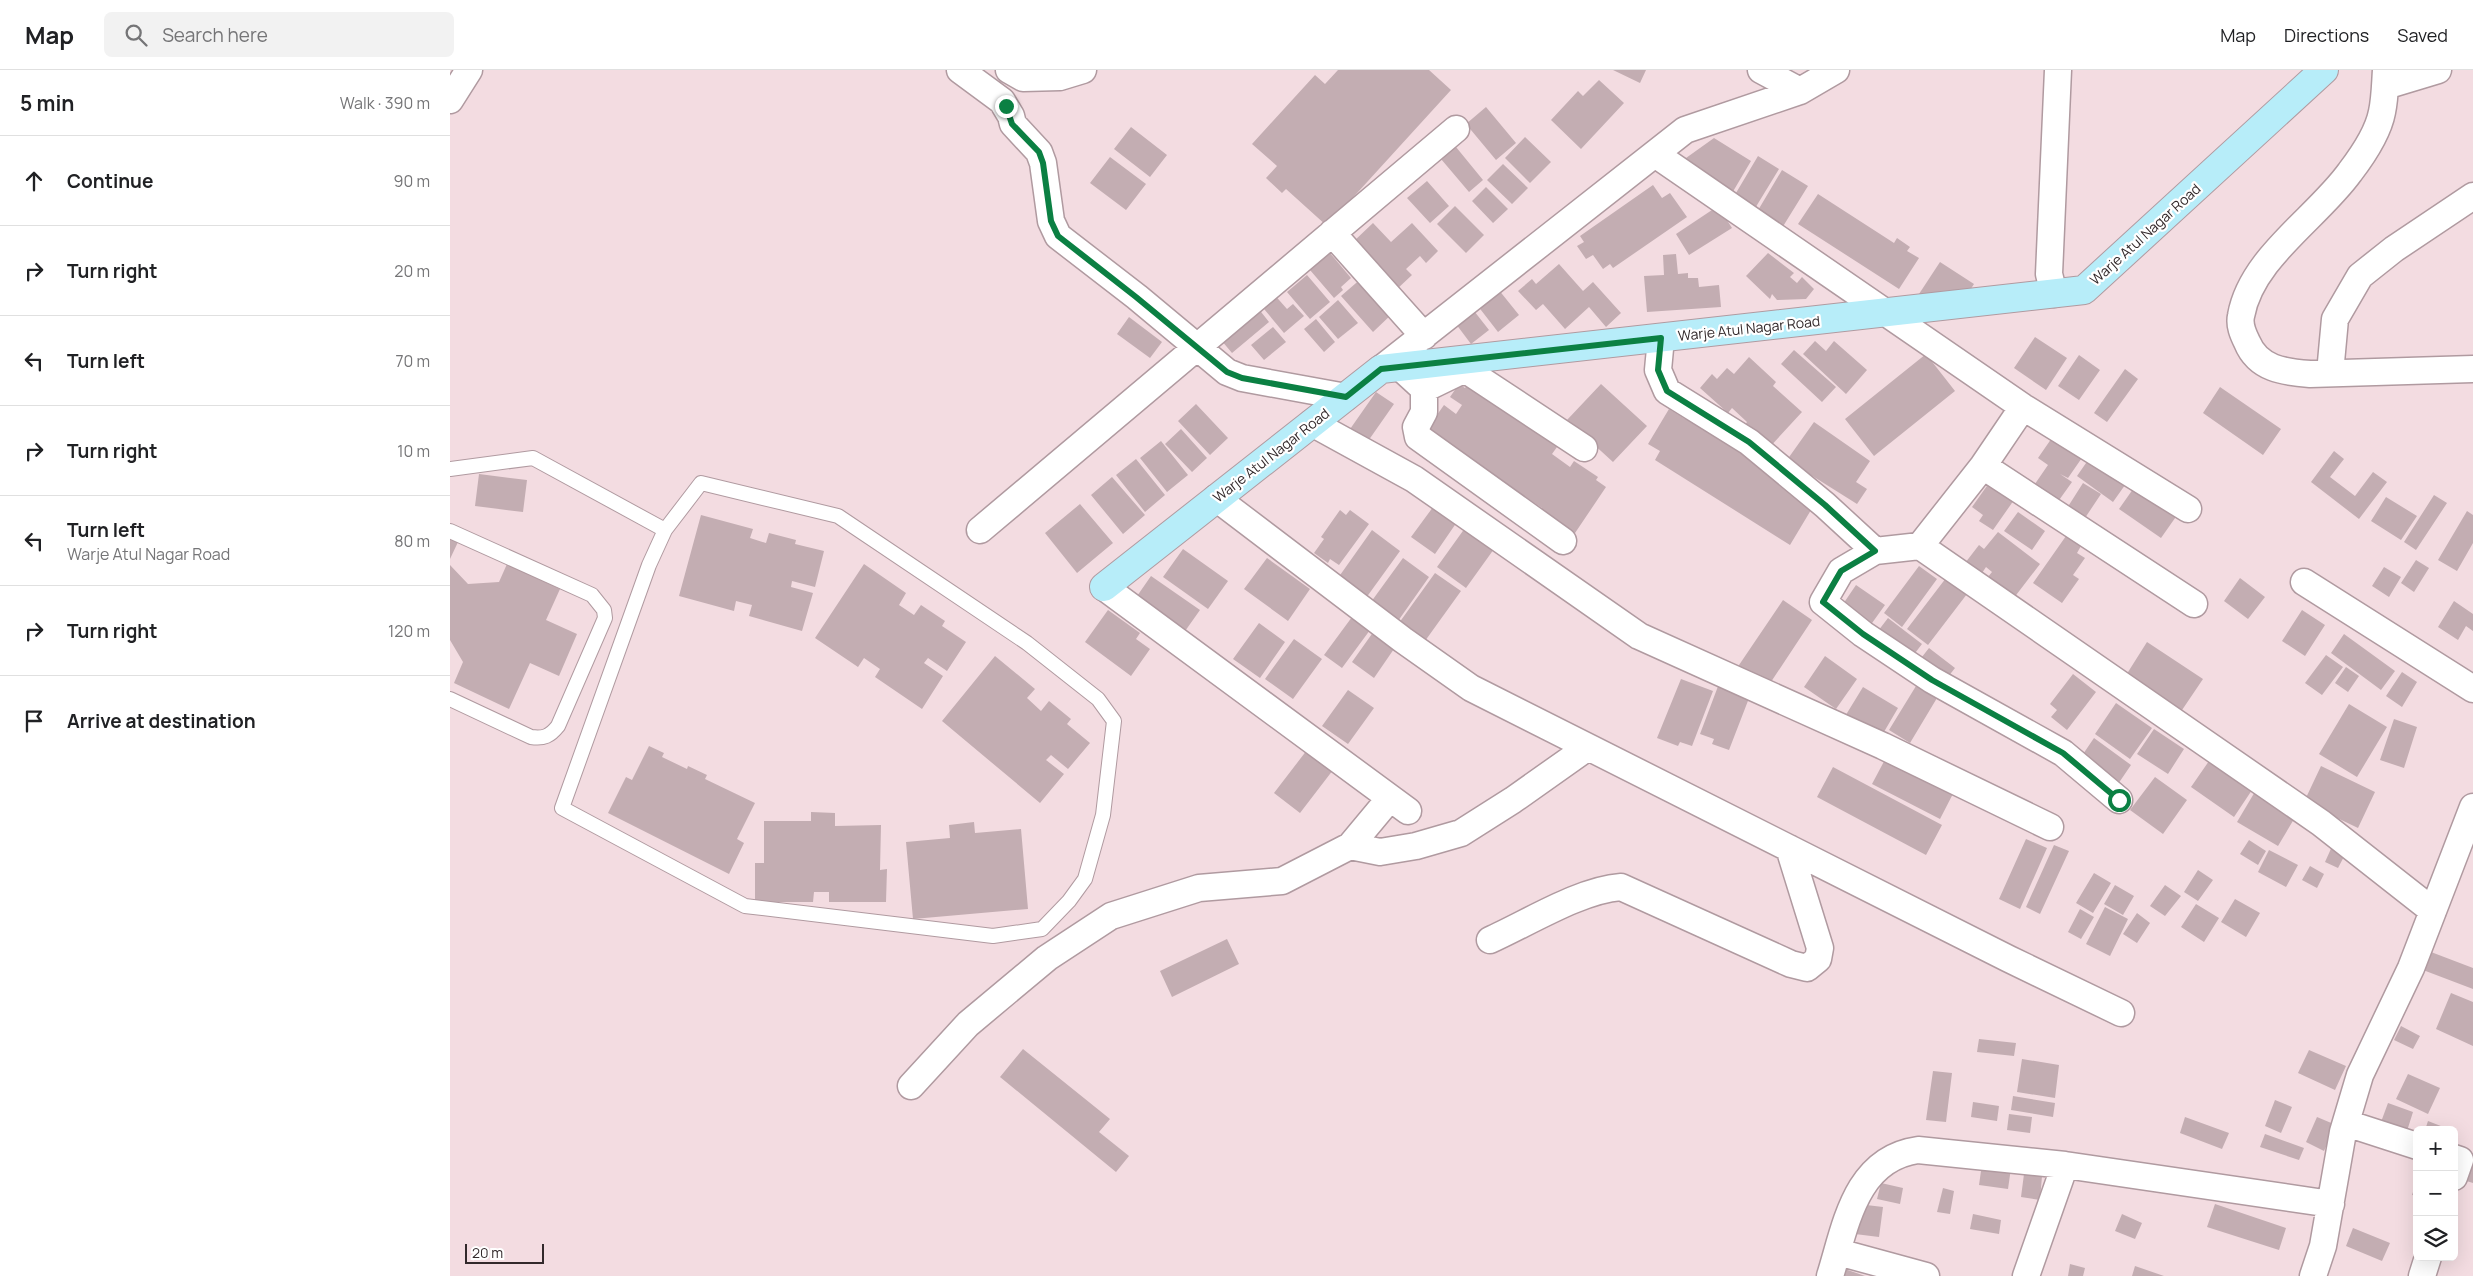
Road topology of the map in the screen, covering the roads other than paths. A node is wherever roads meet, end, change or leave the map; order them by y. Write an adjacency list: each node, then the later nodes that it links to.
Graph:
1 (470, 70): 12 (street)
2 (960, 70): 21 (street)
3 (1009, 70): 4 (street)
4 (1083, 70)
5 (1761, 70): 11 (street)
6 (1836, 70): 11 (street)
7 (2058, 70): 17 (street)
8 (2324, 70): 17 (street, Warje Atul Nagar Road)
9 (2438, 70): 10 (street)
10 (2386, 78): 24 (street)
11 (1800, 91): 14 (street)
12 (450, 100)
13 (1456, 129): 16 (street)
14 (1655, 154): 18 (street); 19 (street)
15 (2473, 196): 24 (street)
16 (1332, 233): 19 (street); 21 (street)
17 (2054, 294): 18 (street, Warje Atul Nagar Road)
18 (1887, 313): 20 (street, Warje Atul Nagar Road); 27 (street)
19 (1424, 336): 22 (street)
20 (1661, 338): 22 (street, Warje Atul Nagar Road); 39 (street)
21 (1196, 347): 26 (street); 35 (street)
22 (1391, 368): 25 (street); 26 (street, Warje Atul Nagar Road)
23 (2473, 369): 24 (street)
24 (2330, 373)
25 (1424, 389): 29 (street); 37 (street)
26 (1346, 397): 28 (street, Warje Atul Nagar Road)
27 (2024, 407): 30 (street); 33 (street)
28 (1312, 423): 32 (street, Warje Atul Nagar Road); 48 (street)
29 (1584, 448)
30 (1983, 466): 38 (street); 42 (street)
31 (450, 469): 34 (lane)
32 (1216, 498): 41 (street, Warje Atul Nagar Road); 45 (street)
33 (2188, 509)
34 (664, 530): 34 (lane)
35 (980, 530)
36 (450, 531): 44 (lane)
37 (1563, 541)
38 (1920, 546): 39 (street); 51 (street)
39 (1875, 551): 46 (street)
40 (2304, 582): 43 (street)
41 (1104, 587): 49 (street)
42 (2194, 604)
43 (2473, 689)
44 (450, 699)
45 (1588, 747): 49 (street); 50 (street)
46 (2119, 800)
47 (2473, 807): 51 (street)
48 (2050, 827)
49 (1350, 846): 54 (street)
50 (1789, 848): 52 (street); 53 (street)
51 (2432, 911): 55 (street)
52 (1490, 940)
53 (2121, 1013)
54 (911, 1086)
55 (2346, 1123): 56 (street); 58 (street)
56 (2413, 1145)
57 (2065, 1165): 58 (street); 60 (street); 62 (street)
58 (2331, 1204): 63 (street)
59 (2427, 1261): 64 (street)
60 (1834, 1264): 61 (street)
61 (1926, 1276)
62 (2026, 1276)
63 (2313, 1276)
64 (2422, 1276)

